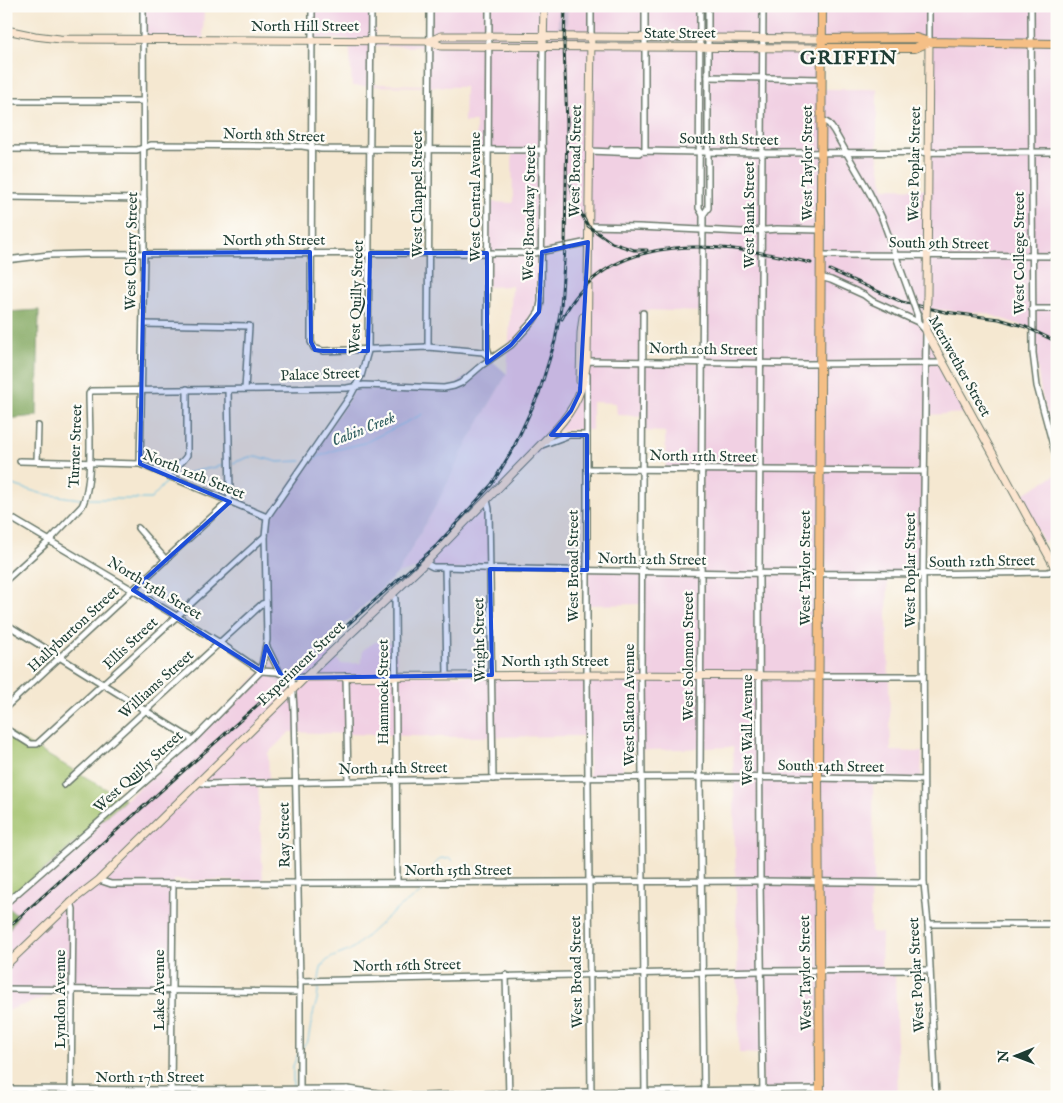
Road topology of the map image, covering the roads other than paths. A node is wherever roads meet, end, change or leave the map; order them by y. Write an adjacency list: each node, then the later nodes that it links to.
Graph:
1 (143, 6): 22 (street, West Cherry Street)
2 (312, 6): 24 (street)
3 (371, 6): 25 (street, West Quilly Street)
4 (430, 6): 26 (street, West Chappel Street)
5 (489, 6): 16 (street, West Central Avenue)
6 (544, 6): 17 (main road)
7 (591, 6): 18 (street)
8 (645, 6): 19 (street)
9 (700, 6): 20 (street)
10 (708, 6): 20 (street)
11 (763, 6): 21 (street, West Bank Street)
12 (822, 6): 23 (main road, West Taylor Street)
13 (929, 6): 27 (street)
14 (1030, 6): 28 (street, West College Street)
15 (6, 30): 22 (main road, North Hill Street)
16 (489, 36): 17 (main road, North Hill Street); 26 (main road, North Hill Street); 30 (street, West Central Avenue)
17 (544, 36): 18 (main road, North Hill Street); 31 (main road)
18 (591, 36): 19 (main road, North Hill Street); 32 (main road, West Broad Street)
19 (645, 37): 20 (main road, North Hill Street); 33 (street)
20 (704, 37): 21 (main road, North Hill Street); 34 (street, West Solomon Street)
21 (763, 38): 23 (main road, North Hill Street); 35 (street, West Bank Street)
22 (143, 39): 24 (main road, North Hill Street); 41 (street, West Cherry Street)
23 (821, 39): 27 (main road); 36 (main road, West Taylor Street)
24 (312, 40): 25 (main road, North Hill Street); 44 (street)
25 (371, 40): 26 (main road, North Hill Street); 46 (street, West Quilly Street)
26 (430, 41): 30 (main road, State Street); 47 (street, West Chappel Street)
27 (929, 42): 28 (main road); 36 (main road, State Street); 55 (main road, West Poplar Street)
28 (1031, 43): 29 (main road); 56 (street, West College Street)
29 (1057, 44)
30 (489, 46): 31 (main road, State Street); 48 (street, West Central Avenue)
31 (543, 47): 32 (main road, State Street); 49 (street, West Broadway Street)
32 (591, 47): 33 (main road, State Street); 50 (main road, West Broad Street)
33 (645, 47): 34 (main road, State Street); 51 (street)
34 (704, 47): 35 (main road, State Street); 37 (street, West Solomon Street); 52 (street, West Solomon Street)
35 (763, 47): 36 (main road, State Street); 38 (street, West Bank Street)
36 (821, 48): 39 (main road, West Taylor Street)
37 (708, 77): 38 (street); 53 (street, West Solomon Street)
38 (762, 78): 39 (street); 58 (street, West Bank Street)
39 (821, 78): 42 (main road, West Taylor Street)
40 (6, 100): 41 (street)
41 (144, 101): 43 (street, West Cherry Street)
42 (821, 119): 54 (street, Meriwether Street); 59 (main road, West Taylor Street)
43 (144, 148): 44 (street, North 8th Street); 45 (street, North 8th Street); 61 (street, West Cherry Street)
44 (312, 148): 46 (street, North 8th Street); 68 (street)
45 (6, 149)
46 (370, 149): 47 (street, North 8th Street); 71 (street, West Quilly Street)
47 (429, 150): 48 (street, North 8th Street); 72 (street, West Chappel Street)
48 (488, 150): 49 (street, North 8th Street); 73 (street, West Central Avenue)
49 (543, 150): 69 (street, West Broadway Street)
50 (589, 151): 51 (street, South 8th Street); 63 (main road, West Broad Street)
51 (643, 151): 52 (street, South 8th Street)
52 (700, 152): 53 (street, South 8th Street); 62 (street, West Solomon Street)
53 (708, 152): 58 (street, South 8th Street); 62 (street, West Solomon Street)
54 (846, 152): 55 (street, South 8th Street); 59 (street, South 8th Street); 75 (street, Meriwether Street)
55 (928, 152): 56 (street, South 8th Street); 76 (main road, West Poplar Street)
56 (1031, 152): 57 (street, South 8th Street); 77 (street, West College Street)
57 (1057, 152)
58 (762, 153): 59 (street, South 8th Street); 66 (street, West Bank Street)
59 (820, 153): 65 (main road, West Taylor Street)
60 (6, 197): 61 (street)
61 (144, 199): 70 (street, West Cherry Street)
62 (703, 215): 64 (street, West Solomon Street)
63 (588, 226): 64 (street); 67 (main road, West Broad Street)
64 (702, 230): 66 (street); 93 (street, West Solomon Street)
65 (820, 230): 66 (street); 74 (main road, West Taylor Street)
66 (762, 231): 95 (street, West Bank Street)
67 (588, 242): 69 (street); 81 (main road, West Broad Street)
68 (310, 252): 70 (street, North 9th Street); 71 (street, North 9th Street); 89 (street)
69 (542, 252): 73 (street, North 9th Street); 90 (street, West Broadway Street)
70 (144, 253): 79 (street, North 9th Street); 86 (street, West Cherry Street)
71 (370, 253): 72 (street, North 9th Street); 89 (street, West Quilly Street)
72 (429, 253): 73 (street, North 9th Street); 88 (street, West Chappel Street)
73 (487, 253): 90 (street, West Central Avenue)
74 (820, 255): 75 (street, South 9th Street); 80 (main road, West Taylor Street)
75 (897, 255): 76 (street, South 9th Street); 85 (street, Meriwether Street, bridge)
76 (927, 256): 77 (street, South 9th Street); 87 (main road, West Poplar Street, bridge)
77 (1032, 256): 78 (street, South 9th Street); 83 (street, West College Street)
78 (1057, 256)
79 (6, 260)
80 (820, 278): 85 (street); 94 (main road, West Taylor Street)
81 (587, 289): 91 (main road, West Broad Street); 103 (main road)
82 (1057, 308): 83 (street)
83 (1032, 309): 110 (street, West College Street)
84 (643, 314): 92 (street, West Slaton Avenue)
85 (918, 322): 87 (street, Meriwether Street)
86 (142, 324): 99 (street, West Cherry Street); 101 (street)
87 (926, 331): 96 (street, West Poplar Street); 97 (main road, Meriwether Street)
88 (428, 347): 89 (street); 90 (street)
89 (368, 350): 98 (street, West Quilly Street)
90 (490, 358): 98 (street, Palace Street)
91 (587, 361): 92 (street, North 10th Street); 103 (main road, Experiment Street); 107 (street, West Broad Street)
92 (643, 361): 93 (street, North 10th Street); 115 (street, West Slaton Avenue)
93 (701, 362): 95 (street, North 10th Street); 116 (street, West Solomon Street)
94 (819, 362): 95 (street, North 10th Street); 96 (street, North 10th Street); 118 (main road, West Taylor Street)
95 (761, 363): 117 (street, West Wall Avenue)
96 (925, 363): 97 (street); 119 (street, West Poplar Street)
97 (943, 363): 133 (main road, Meriwether Street)
98 (356, 386): 101 (street, Palace Street); 124 (street, West Quilly Street)
99 (141, 389): 100 (street, Palace Street); 112 (street, Turner Street); 113 (street, West Cherry Street)
100 (187, 389): 102 (street, Palace Street); 120 (street)
101 (245, 389): 102 (street, Palace Street)
102 (228, 390): 122 (street)
103 (580, 392): 105 (main road, Experiment Street)
104 (38, 426): 109 (street)
105 (556, 429): 106 (street); 108 (main road, Experiment Street)
106 (569, 435): 107 (street); 108 (street)
107 (587, 435): 114 (street, West Broad Street)
108 (539, 446): 121 (main road, Experiment Street)
109 (37, 460): 111 (street, North 12th Street); 112 (street, North 12th Street)
110 (1057, 460)
111 (20, 461)
112 (89, 462): 113 (street, North 12th Street); 127 (street, Turner Street)
113 (140, 464): 120 (street, North 12th Street)
114 (588, 468): 115 (street, North 11th Street); 132 (street, West Broad Street)
115 (642, 468): 116 (street, North 11th Street); 134 (street, West Slaton Avenue)
116 (701, 469): 117 (street, North 11th Street); 135 (street, West Solomon Street)
117 (760, 470): 118 (street, North 11th Street); 136 (street, West Wall Avenue)
118 (819, 470): 119 (street, North 11th Street); 137 (main road, West Taylor Street)
119 (924, 471): 138 (street, West Poplar Street)
120 (168, 476): 122 (street, North 12th Street)
121 (487, 500): 129 (main road, Experiment Street); 131 (street, Wright Street)
122 (229, 501): 124 (street, North 12th Street); 128 (street, Hallyburton Street)
123 (6, 515): 127 (street, North 13th Street)
124 (267, 517): 126 (street, West Quilly Street)
125 (138, 528): 128 (street)
126 (265, 536): 142 (street, West Quilly Street); 143 (street, Ellis Street)
127 (50, 540): 139 (street, Turner Street); 140 (street, North 13th Street)
128 (166, 560): 140 (street, Hallyburton Street)
129 (425, 563): 130 (street, North 12th Street); 141 (main road, Experiment Street)
130 (445, 567): 131 (street, North 12th Street); 157 (street)
131 (490, 569): 132 (street, North 12th Street); 151 (street, Wright Street)
132 (587, 570): 134 (street, North 12th Street); 150 (street, West Broad Street)
133 (1056, 571): 138 (street, South 12th Street)
134 (641, 572): 135 (street, North 12th Street); 152 (street, West Slaton Avenue)
135 (701, 572): 136 (street, North 12th Street); 153 (street, West Solomon Street)
136 (759, 573): 137 (street, North 12th Street); 154 (street, West Wall Avenue)
137 (819, 573): 138 (street, South 12th Street); 158 (main road, West Taylor Street)
138 (923, 574): 159 (street, West Poplar Street)
139 (6, 580)
140 (133, 590): 143 (street, North 13th Street); 147 (street, Hallyburton Street)
141 (393, 593): 156 (street, Hammock Street); 160 (main road, Experiment Street)
142 (266, 603): 145 (street, Williams Street); 146 (street, West Quilly Street)
143 (178, 617): 145 (street, North 13th Street); 162 (street, Ellis Street)
144 (6, 624): 147 (street)
145 (220, 643): 148 (street, North 13th Street); 165 (street, Williams Street)
146 (266, 645): 148 (street, West Quilly Street); 149 (street, West Quilly Street)
147 (61, 657): 162 (street); 164 (street, Hallyburton Street)
148 (261, 671): 149 (street, North 13th Street); 167 (street, West Quilly Street)
149 (280, 673): 161 (street, North 13th Street)
150 (587, 674): 151 (main road, North 13th Street); 152 (main road, North 13th Street); 168 (street, West Broad Street)
151 (492, 675): 157 (main road, North 13th Street); 173 (street, Wright Street)
152 (641, 675): 153 (main road, North 13th Street); 169 (street, West Slaton Avenue)
153 (700, 675): 154 (main road, North 13th Street); 170 (street, West Solomon Street)
154 (759, 675): 158 (main road, North 13th Street); 171 (street, West Wall Avenue)
155 (346, 676): 156 (main road, North 13th Street); 160 (main road, North 13th Street); 176 (street)
156 (395, 676): 157 (main road, North 13th Street); 174 (street, Hammock Street)
157 (447, 676)
158 (818, 676): 159 (street); 172 (main road, West Taylor Street)
159 (923, 676): 175 (street, West Poplar Street)
160 (306, 677): 161 (street, North 13th Street); 163 (main road, Experiment Street)
161 (292, 678): 163 (street)
162 (104, 684): 165 (street); 166 (street, Ellis Street)
163 (293, 689): 177 (main road, Experiment Street); 178 (street, Ray Street)
164 (6, 707)
165 (146, 710): 167 (street); 179 (street, Williams Street)
166 (6, 729)
167 (193, 740): 191 (street, West Quilly Street)
168 (588, 777): 169 (street, South 14th Street); 173 (street, North 14th Street); 185 (street, West Broad Street)
169 (642, 777): 170 (street, South 14th Street); 182 (street, West Slaton Avenue)
170 (700, 777): 171 (street, South 14th Street); 183 (street, West Solomon Street)
171 (759, 777): 172 (street, South 14th Street); 181 (street, West Wall Avenue)
172 (818, 777): 175 (street, South 14th Street); 186 (main road, West Taylor Street)
173 (493, 779): 174 (street, North 14th Street)
174 (396, 780): 176 (street, North 14th Street); 184 (street, Hammock Street)
175 (924, 780): 188 (street, West Poplar Street)
176 (348, 781): 178 (street, North 14th Street)
177 (198, 782): 178 (street, North 14th Street); 180 (main road, Experiment Street)
178 (295, 782): 187 (street, Ray Street)
179 (64, 785)
180 (99, 880): 189 (street, North 15th Street); 190 (main road, Experiment Street)
181 (760, 880): 183 (street, North 15th Street); 186 (street, North 15th Street); 195 (street, West Wall Avenue)
182 (643, 881): 183 (street, North 15th Street); 185 (street, North 15th Street); 198 (street, West Slaton Avenue)
183 (701, 881): 199 (street, West Solomon Street)
184 (397, 882): 185 (street, North 15th Street); 187 (street, North 15th Street)
185 (589, 882): 200 (street, West Broad Street)
186 (818, 882): 188 (street, North 15th Street); 196 (main road, West Taylor Street)
187 (298, 883): 189 (street, North 15th Street); 202 (street, Ray Street)
188 (924, 883): 192 (street, West Poplar Street)
189 (173, 884): 205 (street, Lake Avenue)
190 (71, 902): 194 (main road, Experiment Street); 204 (street, Lyndon Avenue)
191 (6, 903)
192 (928, 924): 193 (street); 197 (street, West Poplar Street)
193 (1057, 924)
194 (6, 965)
195 (761, 970): 196 (street, North 16th Street); 199 (street, North 16th Street); 212 (street, West Wall Avenue)
196 (818, 970): 197 (street, North 16th Street); 213 (main road, West Taylor Street)
197 (930, 970): 222 (street, West Poplar Street)
198 (644, 972): 199 (street, North 16th Street); 200 (street, North 16th Street); 214 (street, West Slaton Avenue)
199 (702, 972): 215 (street, West Solomon Street)
200 (589, 974): 201 (street, North 16th Street); 217 (street, West Broad Street)
201 (506, 975): 202 (street, North 16th Street); 216 (street)
202 (300, 981): 206 (street)
203 (6, 989): 204 (street)
204 (73, 989): 205 (street); 210 (street, Lyndon Avenue)
205 (172, 990): 206 (street); 211 (street, Lake Avenue)
206 (300, 992): 207 (street)
207 (300, 1088): 209 (street, North 17th Street); 211 (street, North 17th Street)
208 (6, 1089): 210 (street, North 17th Street)
209 (346, 1089): 216 (street, North 17th Street); 220 (street)
210 (72, 1090): 211 (street, North 17th Street); 218 (street, Lyndon Avenue)
211 (171, 1090): 219 (street, Lake Avenue)
212 (763, 1090): 213 (street, North 17th Street); 215 (street, North 17th Street); 221 (street, West Wall Avenue)
213 (820, 1093)
214 (645, 1094): 215 (street, North 17th Street); 217 (street, North 17th Street)
215 (704, 1094)
216 (509, 1095): 217 (street, North 17th Street)
217 (591, 1095)
218 (72, 1097)
219 (171, 1097)
220 (347, 1097)
221 (763, 1097)
222 (936, 1097)

